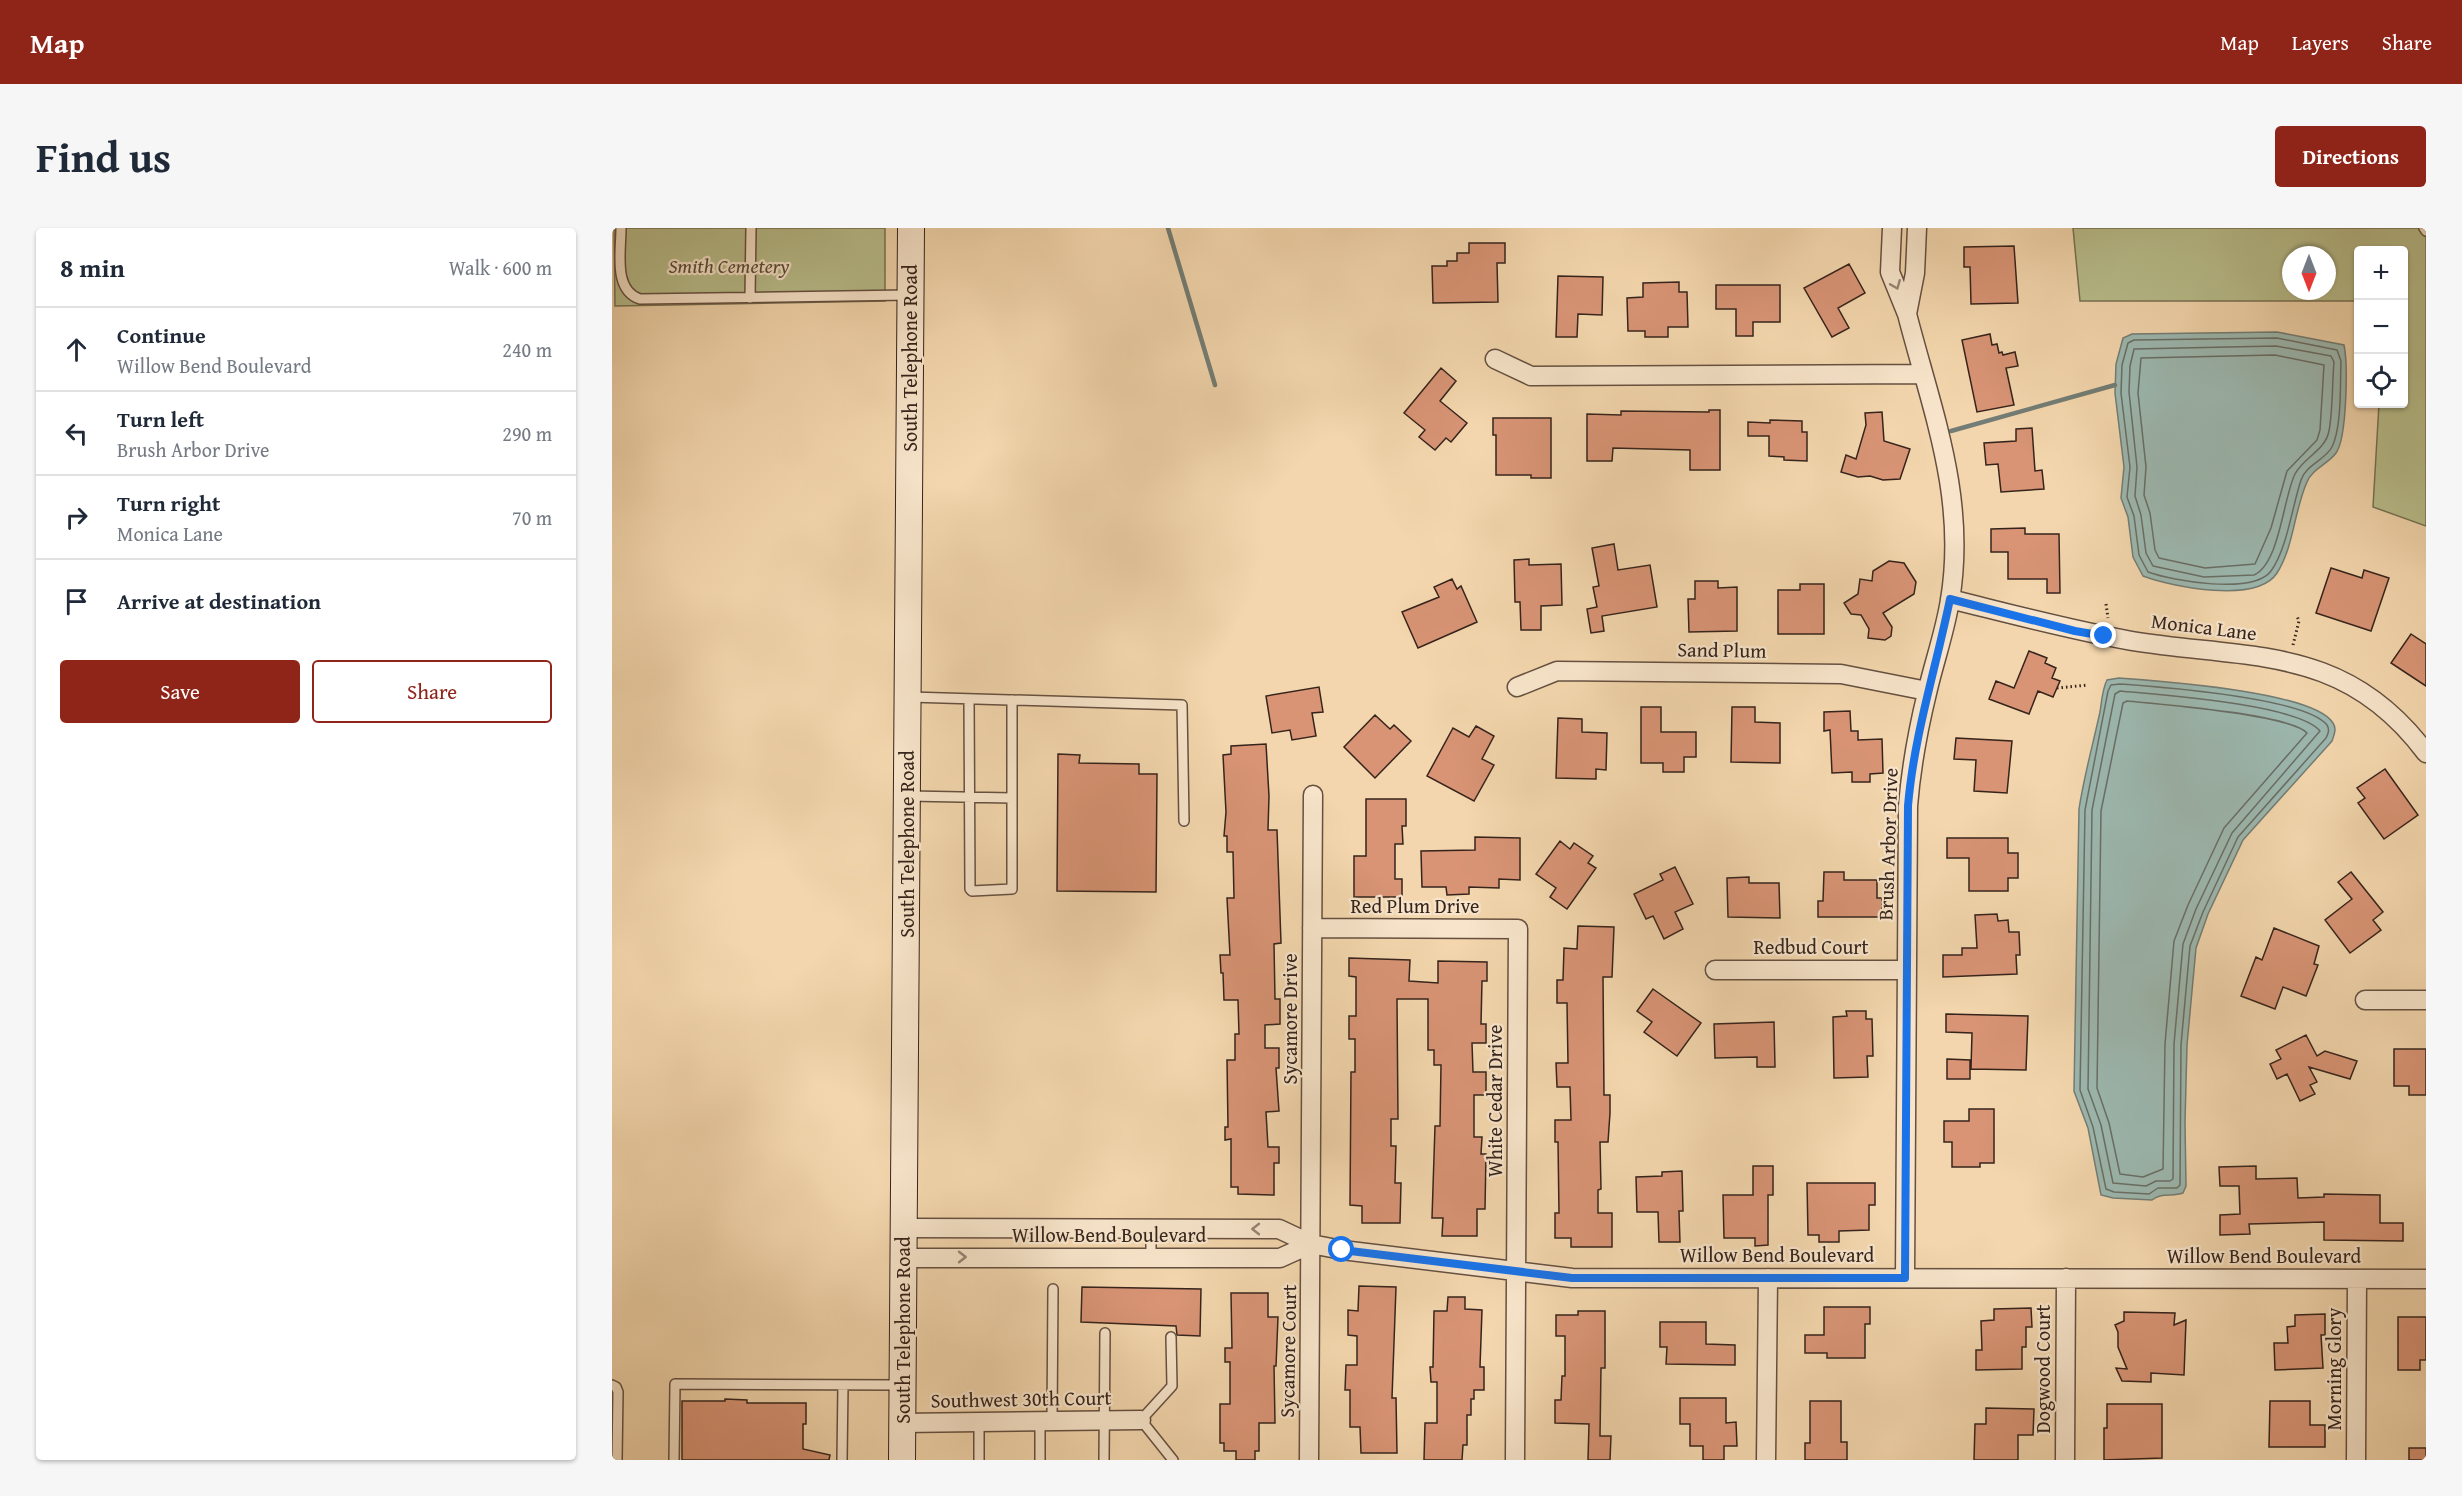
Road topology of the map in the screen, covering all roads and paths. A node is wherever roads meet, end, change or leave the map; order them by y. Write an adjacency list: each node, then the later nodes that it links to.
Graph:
1 (621, 228): 7 (lane)
2 (751, 228): 7 (lane)
3 (911, 228): 6 (main road, South Telephone Road)
4 (1892, 228): 8 (street, Brush Arbor Drive, one-way to 8)
5 (1917, 228): 8 (street, Brush Arbor Drive)
6 (911, 295): 7 (lane); 20 (main road, South Telephone Road)
7 (750, 298)
8 (1907, 314): 10 (street, Brush Arbor Drive)
9 (1495, 359): 10 (street)
10 (1923, 374): 11 (street, Brush Arbor Drive)
11 (1950, 599): 19 (street, Brush Arbor Drive); 23 (street, Monica Lane)
12 (2106, 604): 14 (path)
13 (2298, 616): 15 (path)
14 (2108, 618)
15 (2293, 645)
16 (2088, 685): 18 (path)
17 (1517, 687): 19 (street, Sand Plum)
18 (2057, 688)
19 (1927, 691): 32 (street, Brush Arbor Drive)
20 (908, 697): 21 (lane); 25 (main road, South Telephone Road)
21 (969, 699): 22 (lane); 26 (lane)
22 (1012, 700): 27 (lane); 28 (lane)
23 (2426, 753)
24 (1313, 795): 29 (street, Sycamore Drive)
25 (907, 796): 26 (lane); 35 (main road, South Telephone Road)
26 (969, 798): 27 (lane); 27 (lane)
27 (1012, 798)
28 (1184, 821)
29 (1312, 928): 30 (street, Red Plum Drive); 37 (street, Sycamore Drive)
30 (1518, 929): 40 (street, White Cedar Drive)
31 (1714, 970): 32 (street, Redbud Court)
32 (1907, 970): 42 (street, Brush Arbor Drive)
33 (2365, 1000): 34 (street)
34 (2426, 1000)
35 (904, 1228): 36 (street, Willow Bend Boulevard); 38 (main road, South Telephone Road)
36 (1151, 1229): 37 (street, Willow Bend Boulevard, one-way to 36); 39 (lane)
37 (1311, 1244): 39 (street, Willow Bend Boulevard); 40 (street, Willow Bend Boulevard); 65 (street, Sycamore Court)
38 (903, 1257): 39 (street, Willow Bend Boulevard, one-way to 39); 51 (main road, South Telephone Road)
39 (1151, 1257)
40 (1517, 1272): 41 (street, Willow Bend Boulevard); 66 (street, White Cedar Drive)
41 (1768, 1278): 42 (street, Willow Bend Boulevard); 67 (street)
42 (1905, 1278): 43 (street, Willow Bend Boulevard)
43 (2066, 1278): 44 (street, Willow Bend Boulevard); 68 (street, Dogwood Court)
44 (2357, 1279): 45 (street, Willow Bend Boulevard); 69 (street, Morning Glory)
45 (2426, 1279)
46 (1053, 1289): 55 (lane)
47 (1105, 1333): 53 (lane)
48 (1171, 1337): 52 (lane)
49 (612, 1385): 57 (lane)
50 (843, 1385): 51 (lane); 58 (lane); 59 (lane)
51 (902, 1385): 56 (main road, South Telephone Road)
52 (1141, 1420): 53 (street, Southwest 30th Court); 64 (lane)
53 (1104, 1421): 55 (street, Southwest 30th Court); 63 (lane)
54 (979, 1422): 55 (street, Southwest 30th Court); 56 (street, Southwest 30th Court); 61 (lane)
55 (1046, 1422): 62 (lane)
56 (902, 1423): 60 (main road, South Telephone Road)
57 (617, 1460)
58 (674, 1460)
59 (842, 1460)
60 (902, 1460)
61 (980, 1460)
62 (1040, 1460)
63 (1104, 1460)
64 (1173, 1460)
65 (1309, 1460)
66 (1515, 1460)
67 (1766, 1460)
68 (2065, 1460)
69 (2356, 1460)

